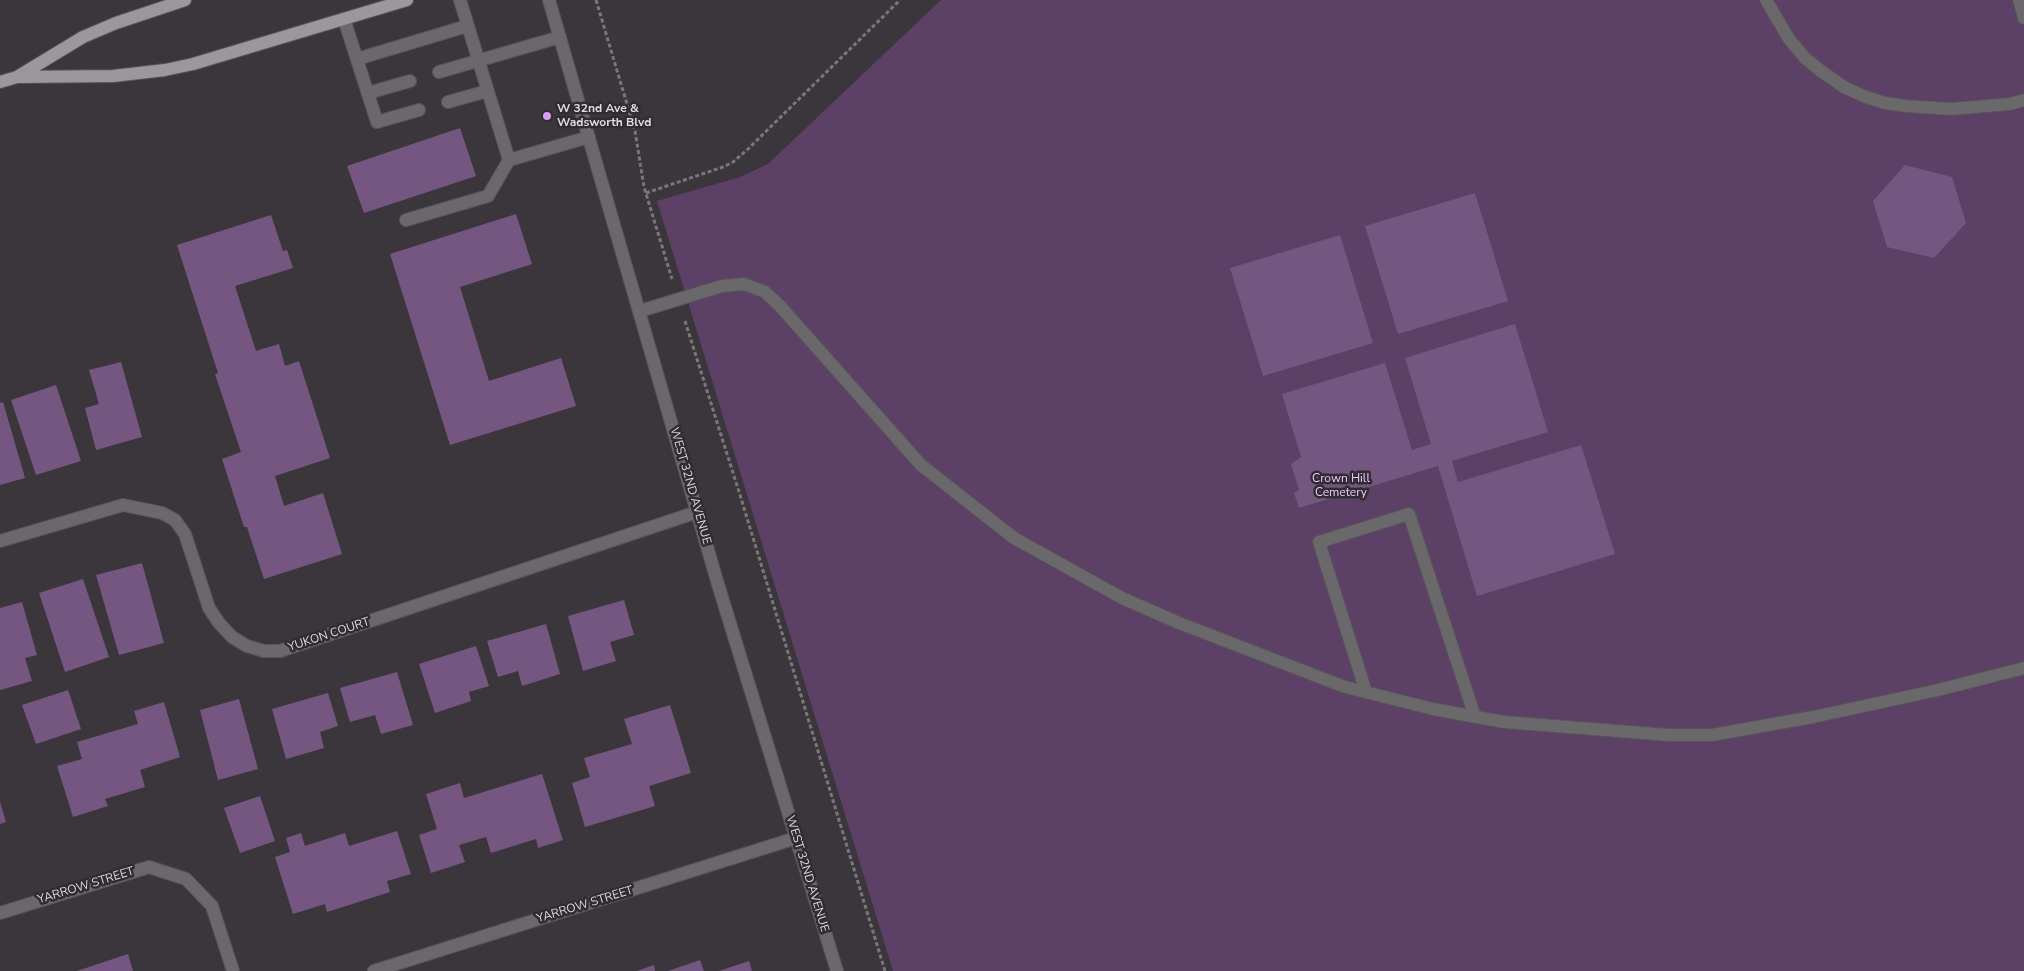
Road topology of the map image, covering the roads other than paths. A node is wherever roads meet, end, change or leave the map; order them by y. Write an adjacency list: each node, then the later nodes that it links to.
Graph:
1 (185, 0): 7 (main road)
2 (407, 0): 9 (main road)
3 (460, 0): 10 (street)
4 (549, 0): 11 (street, WEST 32ND AVENUE)
5 (1766, 0): 20 (street)
6 (2019, 0): 8 (street)
7 (166, 3): 15 (main road)
8 (2024, 18)
9 (344, 19): 12 (street); 15 (main road)
10 (468, 26): 12 (street); 13 (street)
11 (560, 37): 13 (street); 23 (street, WEST 32ND AVENUE)
12 (357, 59): 19 (street)
13 (478, 61): 14 (street); 18 (street)
14 (440, 72)
15 (18, 76): 17 (main road)
16 (410, 81): 19 (street)
17 (0, 82)
18 (487, 90): 21 (street); 24 (street)
19 (368, 93): 22 (street)
20 (2024, 100)
21 (448, 102)
22 (419, 110)
23 (589, 137): 24 (street); 26 (street, WEST 32ND AVENUE)
24 (508, 160): 25 (street)
25 (406, 220)
26 (640, 311): 27 (street, WEST 32ND AVENUE); 30 (street)
27 (697, 512): 28 (street, YUKON COURT); 32 (street, WEST 32ND AVENUE)
28 (0, 541)
29 (2024, 668): 31 (street)
30 (1366, 692): 31 (street); 31 (street)
31 (1475, 717)
32 (796, 838): 35 (street, YARROW STREET); 36 (street, WEST 32ND AVENUE)
33 (0, 913): 34 (street, YARROW STREET)
34 (233, 971)
35 (374, 971)
36 (837, 971)

